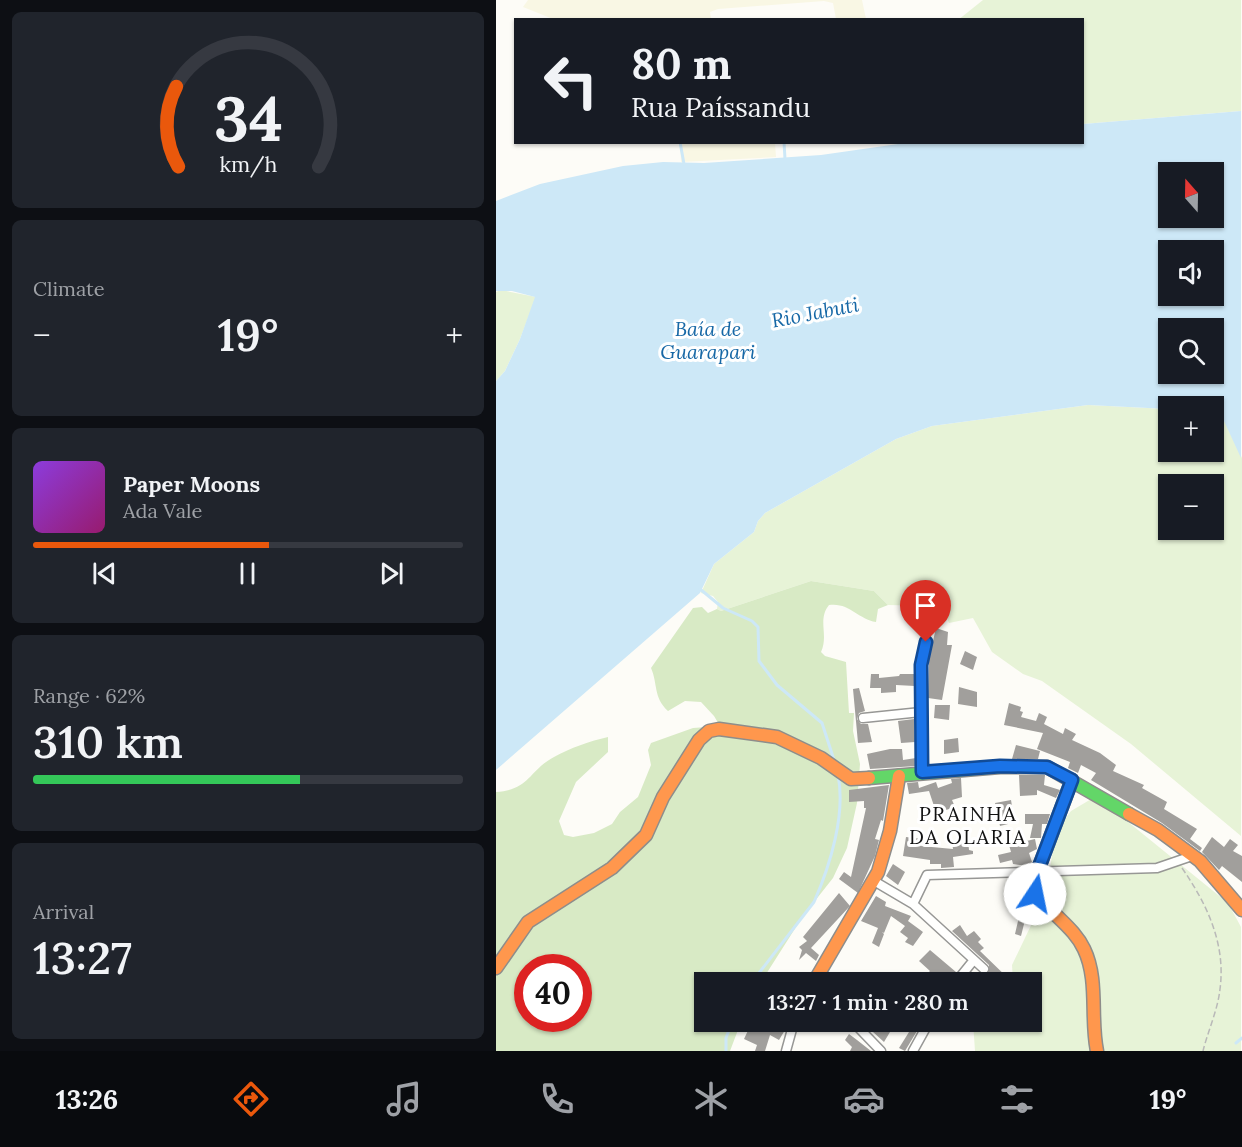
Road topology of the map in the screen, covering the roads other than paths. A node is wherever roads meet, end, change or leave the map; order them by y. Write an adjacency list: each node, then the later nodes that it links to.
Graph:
1 (926, 642): 2 (street)
2 (921, 712): 3 (street); 4 (street)
3 (863, 718)
4 (922, 772): 5 (street); 6 (street)
5 (899, 776): 9 (street); 13 (street)
6 (1072, 780): 7 (street); 8 (street)
7 (1188, 858): 8 (street); 11 (street)
8 (1039, 870): 10 (street); 23 (street)
9 (874, 882): 10 (street); 15 (street)
10 (913, 904): 12 (street)
11 (1242, 910)
12 (973, 961): 14 (street); 16 (street)
13 (496, 968)
14 (984, 969)
15 (819, 972)
16 (964, 972)
17 (791, 1032): 20 (street)
18 (863, 1032): 21 (street)
19 (923, 1032): 22 (street)
20 (786, 1051)
21 (882, 1051)
22 (913, 1051)
23 (1096, 1051)

